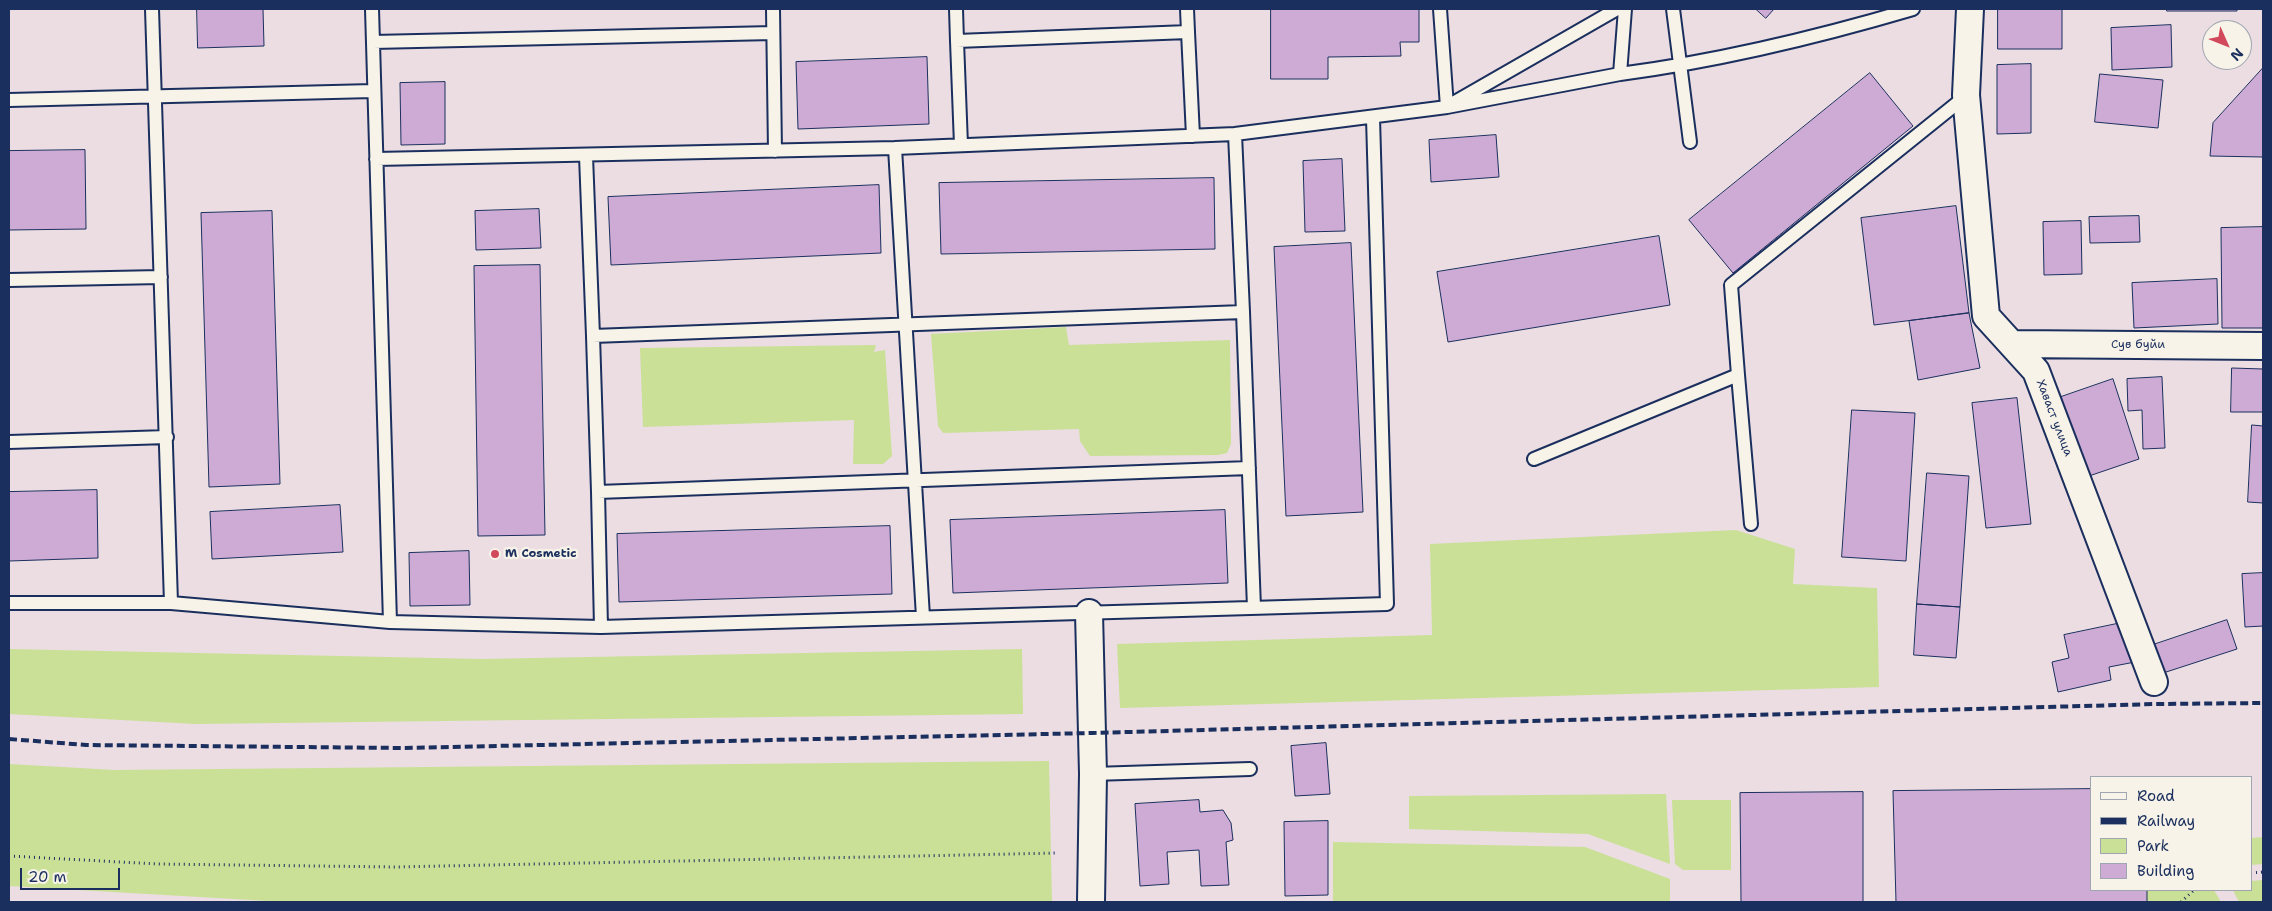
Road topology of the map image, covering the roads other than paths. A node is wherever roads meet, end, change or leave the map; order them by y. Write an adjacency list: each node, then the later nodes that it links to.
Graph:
1 (152, 9): 19 (lane)
2 (372, 9): 15 (lane)
3 (773, 9): 13 (lane)
4 (956, 9): 14 (lane)
5 (1187, 9): 12 (lane)
6 (1440, 9): 22 (lane)
7 (1617, 9): 22 (lane)
8 (1625, 9): 17 (lane)
9 (1673, 9): 16 (lane)
10 (1913, 9): 16 (lane)
11 (1970, 9): 20 (street, Хаваст улица)
12 (1188, 32): 14 (lane); 25 (lane)
13 (773, 33): 15 (lane); 29 (lane)
14 (957, 41): 27 (lane)
15 (372, 42): 18 (lane)
16 (1681, 66): 17 (lane); 26 (lane)
17 (1620, 74): 22 (lane)
18 (373, 92): 19 (lane); 31 (lane)
19 (156, 95): 21 (lane); 32 (lane)
20 (1966, 95): 37 (street, Хаваст улица); 39 (lane)
21 (9, 100)
22 (1447, 107): 23 (lane)
23 (1373, 118): 24 (lane); 49 (lane)
24 (1235, 134): 25 (lane); 34 (lane)
25 (1193, 136): 27 (lane)
26 (1690, 142)
27 (961, 145): 28 (lane)
28 (896, 148): 29 (lane); 35 (lane)
29 (775, 151): 30 (lane)
30 (586, 156): 31 (lane); 36 (lane)
31 (376, 159): 52 (lane)
32 (161, 277): 33 (lane); 40 (lane)
33 (9, 280)
34 (1243, 312): 35 (lane); 43 (lane)
35 (906, 324): 36 (lane); 44 (lane)
36 (593, 336): 45 (lane)
37 (2013, 344): 38 (street, Сув буйи); 54 (street, Хаваст улица)
38 (2263, 346)
39 (1738, 375): 42 (lane); 46 (lane)
40 (166, 437): 41 (lane); 48 (lane)
41 (9, 442)
42 (1534, 459)
43 (1249, 468): 44 (lane); 49 (lane)
44 (915, 480): 45 (lane); 51 (lane)
45 (598, 492): 53 (lane)
46 (1750, 524)
47 (9, 603): 48 (lane)
48 (171, 603): 52 (lane)
49 (1254, 608): 50 (lane)
50 (1089, 613): 51 (lane); 56 (street)
51 (923, 617): 53 (lane)
52 (390, 622): 53 (lane)
53 (601, 627)
54 (2154, 682)
55 (1250, 769): 56 (lane)
56 (1093, 774): 57 (street)
57 (1091, 902)

